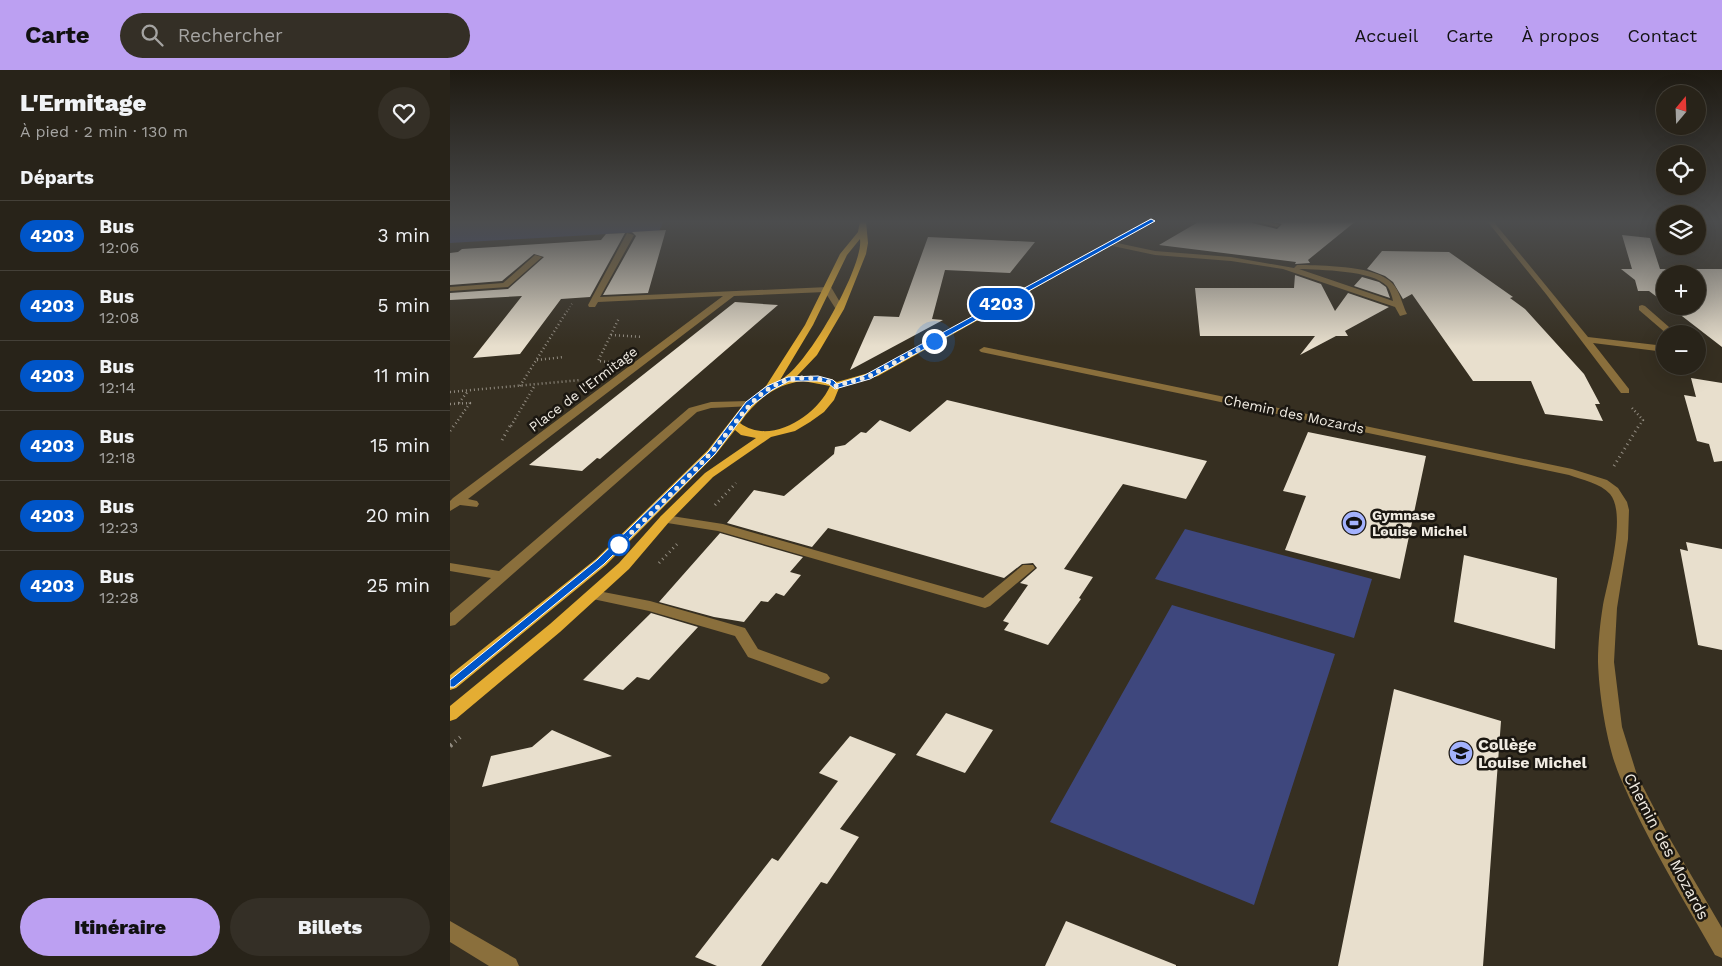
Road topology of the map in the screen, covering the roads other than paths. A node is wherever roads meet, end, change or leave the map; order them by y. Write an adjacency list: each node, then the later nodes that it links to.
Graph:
1 (531, 263): 9 (street)
2 (615, 263): 11 (street)
3 (840, 263): 10 (main road)
4 (858, 263): 14 (main road)
5 (1075, 263): 21 (main road)
6 (1256, 263): 8 (street)
7 (1524, 263): 17 (street)
8 (1284, 267): 12 (street); 12 (street)
9 (450, 289)
10 (828, 289): 11 (street); 14 (street); 22 (main road)
11 (733, 293): 27 (street, Place de l'Ermitage)
12 (1398, 305): 15 (street)
13 (1642, 308): 16 (street)
14 (840, 309): 20 (main road)
15 (1403, 314)
16 (1662, 325)
17 (1585, 339): 18 (street); 23 (street)
18 (1656, 348)
19 (984, 350): 39 (street, Chemin des Mozards)
20 (788, 379): 21 (main road); 22 (main road)
21 (835, 386): 26 (main road)
22 (770, 388): 24 (main road)
23 (1625, 391)
24 (749, 404): 25 (main road); 32 (street)
25 (734, 424): 26 (main road); 36 (main road)
26 (767, 436): 29 (main road)
27 (454, 504): 28 (street)
28 (473, 504)
29 (665, 519): 31 (street); 33 (main road)
30 (450, 567): 32 (street)
31 (1028, 568)
32 (503, 576): 34 (street)
33 (593, 595): 35 (street); 37 (main road)
34 (450, 621)
35 (822, 678)
36 (450, 684)
37 (450, 715)
38 (450, 931): 40 (street)
39 (1722, 948)
40 (509, 966)

